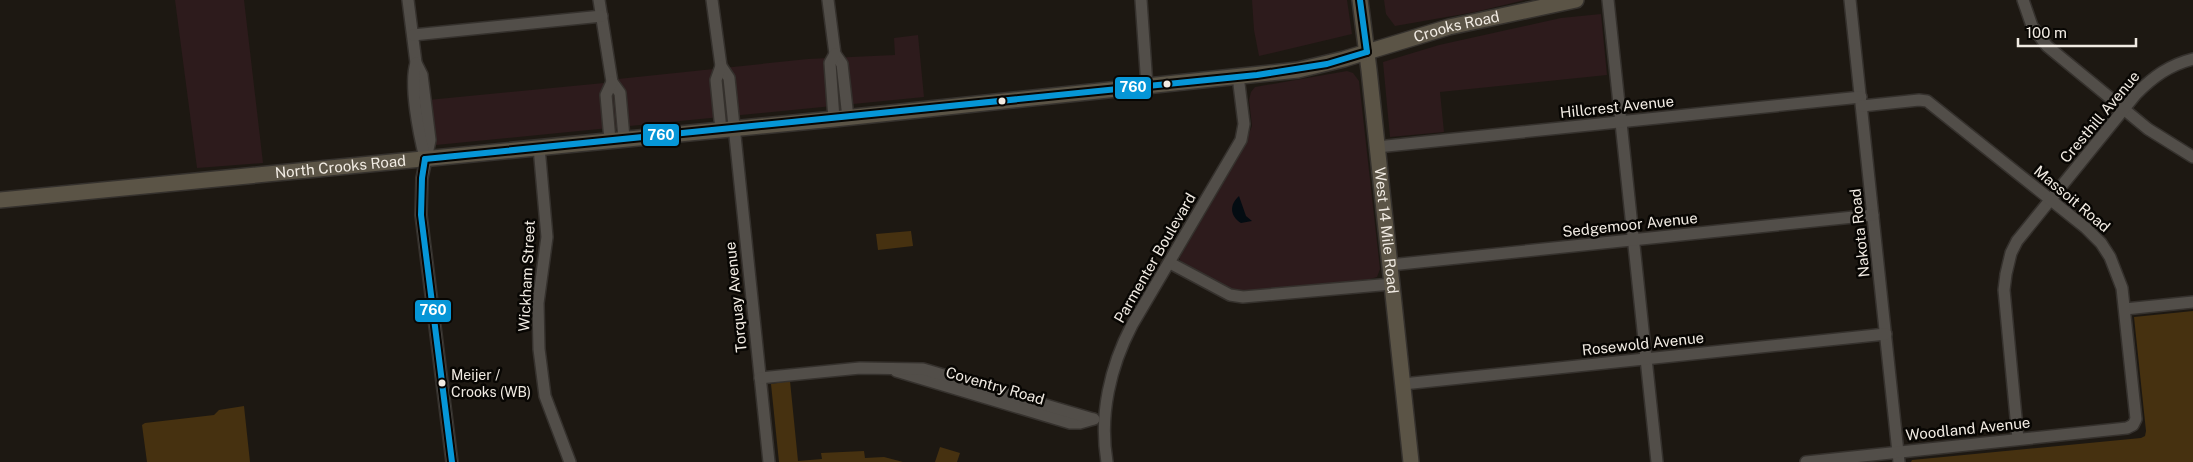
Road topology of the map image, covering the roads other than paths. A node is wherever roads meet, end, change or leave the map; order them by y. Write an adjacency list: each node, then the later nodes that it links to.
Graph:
1 (408, 0): 12 (street)
2 (599, 0): 11 (street)
3 (712, 0): 21 (street, Torquay Avenue)
4 (828, 0): 19 (street)
5 (1141, 0): 16 (street)
6 (1360, 0): 13 (main road, West 14 Mile Road)
7 (1576, 0): 13 (main road, Crooks Road)
8 (1608, 0): 20 (street)
9 (1850, 0): 17 (street, Nakota Road)
10 (2023, 0): 18 (street)
11 (602, 16): 12 (street); 22 (street)
12 (413, 35): 26 (street)
13 (1367, 52): 15 (main road, North Crooks Road); 24 (main road, West 14 Mile Road)
14 (2193, 59): 18 (street, Cresthill Avenue)
15 (1238, 76): 16 (main road, North Crooks Road); 31 (street, Parmenter Boulevard)
16 (1147, 86): 19 (main road, North Crooks Road)
17 (1861, 102): 20 (street, Hillcrest Avenue); 27 (street, Massoit Road); 29 (street, Nakota Road)
18 (2124, 108): 25 (street); 27 (street, Cresthill Avenue)
19 (841, 119): 21 (main road, North Crooks Road)
20 (1621, 122): 24 (street, Hillcrest Avenue); 30 (street)
21 (728, 129): 22 (main road, North Crooks Road); 38 (street, Torquay Avenue)
22 (618, 139): 23 (main road, North Crooks Road)
23 (539, 147): 26 (main road, North Crooks Road); 45 (street, Wickham Street)
24 (1377, 147): 32 (main road, West 14 Mile Road)
25 (2193, 157)
26 (425, 159): 28 (main road, North Crooks Road); 44 (street)
27 (2050, 199): 35 (street, Massoit Road); 42 (street, Cresthill Avenue)
28 (0, 200)
29 (1873, 214): 30 (street, Sedgemoor Avenue); 36 (street, Nakota Road)
30 (1634, 240): 32 (street, Sedgemoor Avenue); 37 (street)
31 (1170, 263): 33 (street); 40 (street, Parmenter Boulevard)
32 (1390, 265): 33 (main road, West 14 Mile Road)
33 (1392, 284): 39 (main road, West 14 Mile Road)
34 (2193, 302): 35 (street)
35 (2125, 309): 41 (street, Massoit Road)
36 (1886, 334): 37 (street, Rosewold Avenue); 43 (street, Nakota Road)
37 (1646, 359): 39 (street, Rosewold Avenue); 49 (street)
38 (760, 378): 40 (street, Coventry Road); 46 (street, Torquay Avenue)
39 (1403, 384): 48 (main road, West 14 Mile Road)
40 (1099, 420): 47 (street, Parmenter Boulevard)
41 (2133, 426): 42 (street, Woodland Avenue)
42 (2018, 439): 43 (street, Woodland Avenue)
43 (1899, 457): 50 (street, Woodland Avenue)
44 (452, 462)
45 (570, 462)
46 (769, 462)
47 (1107, 462)
48 (1411, 462)
49 (1657, 462)
50 (1806, 462)

